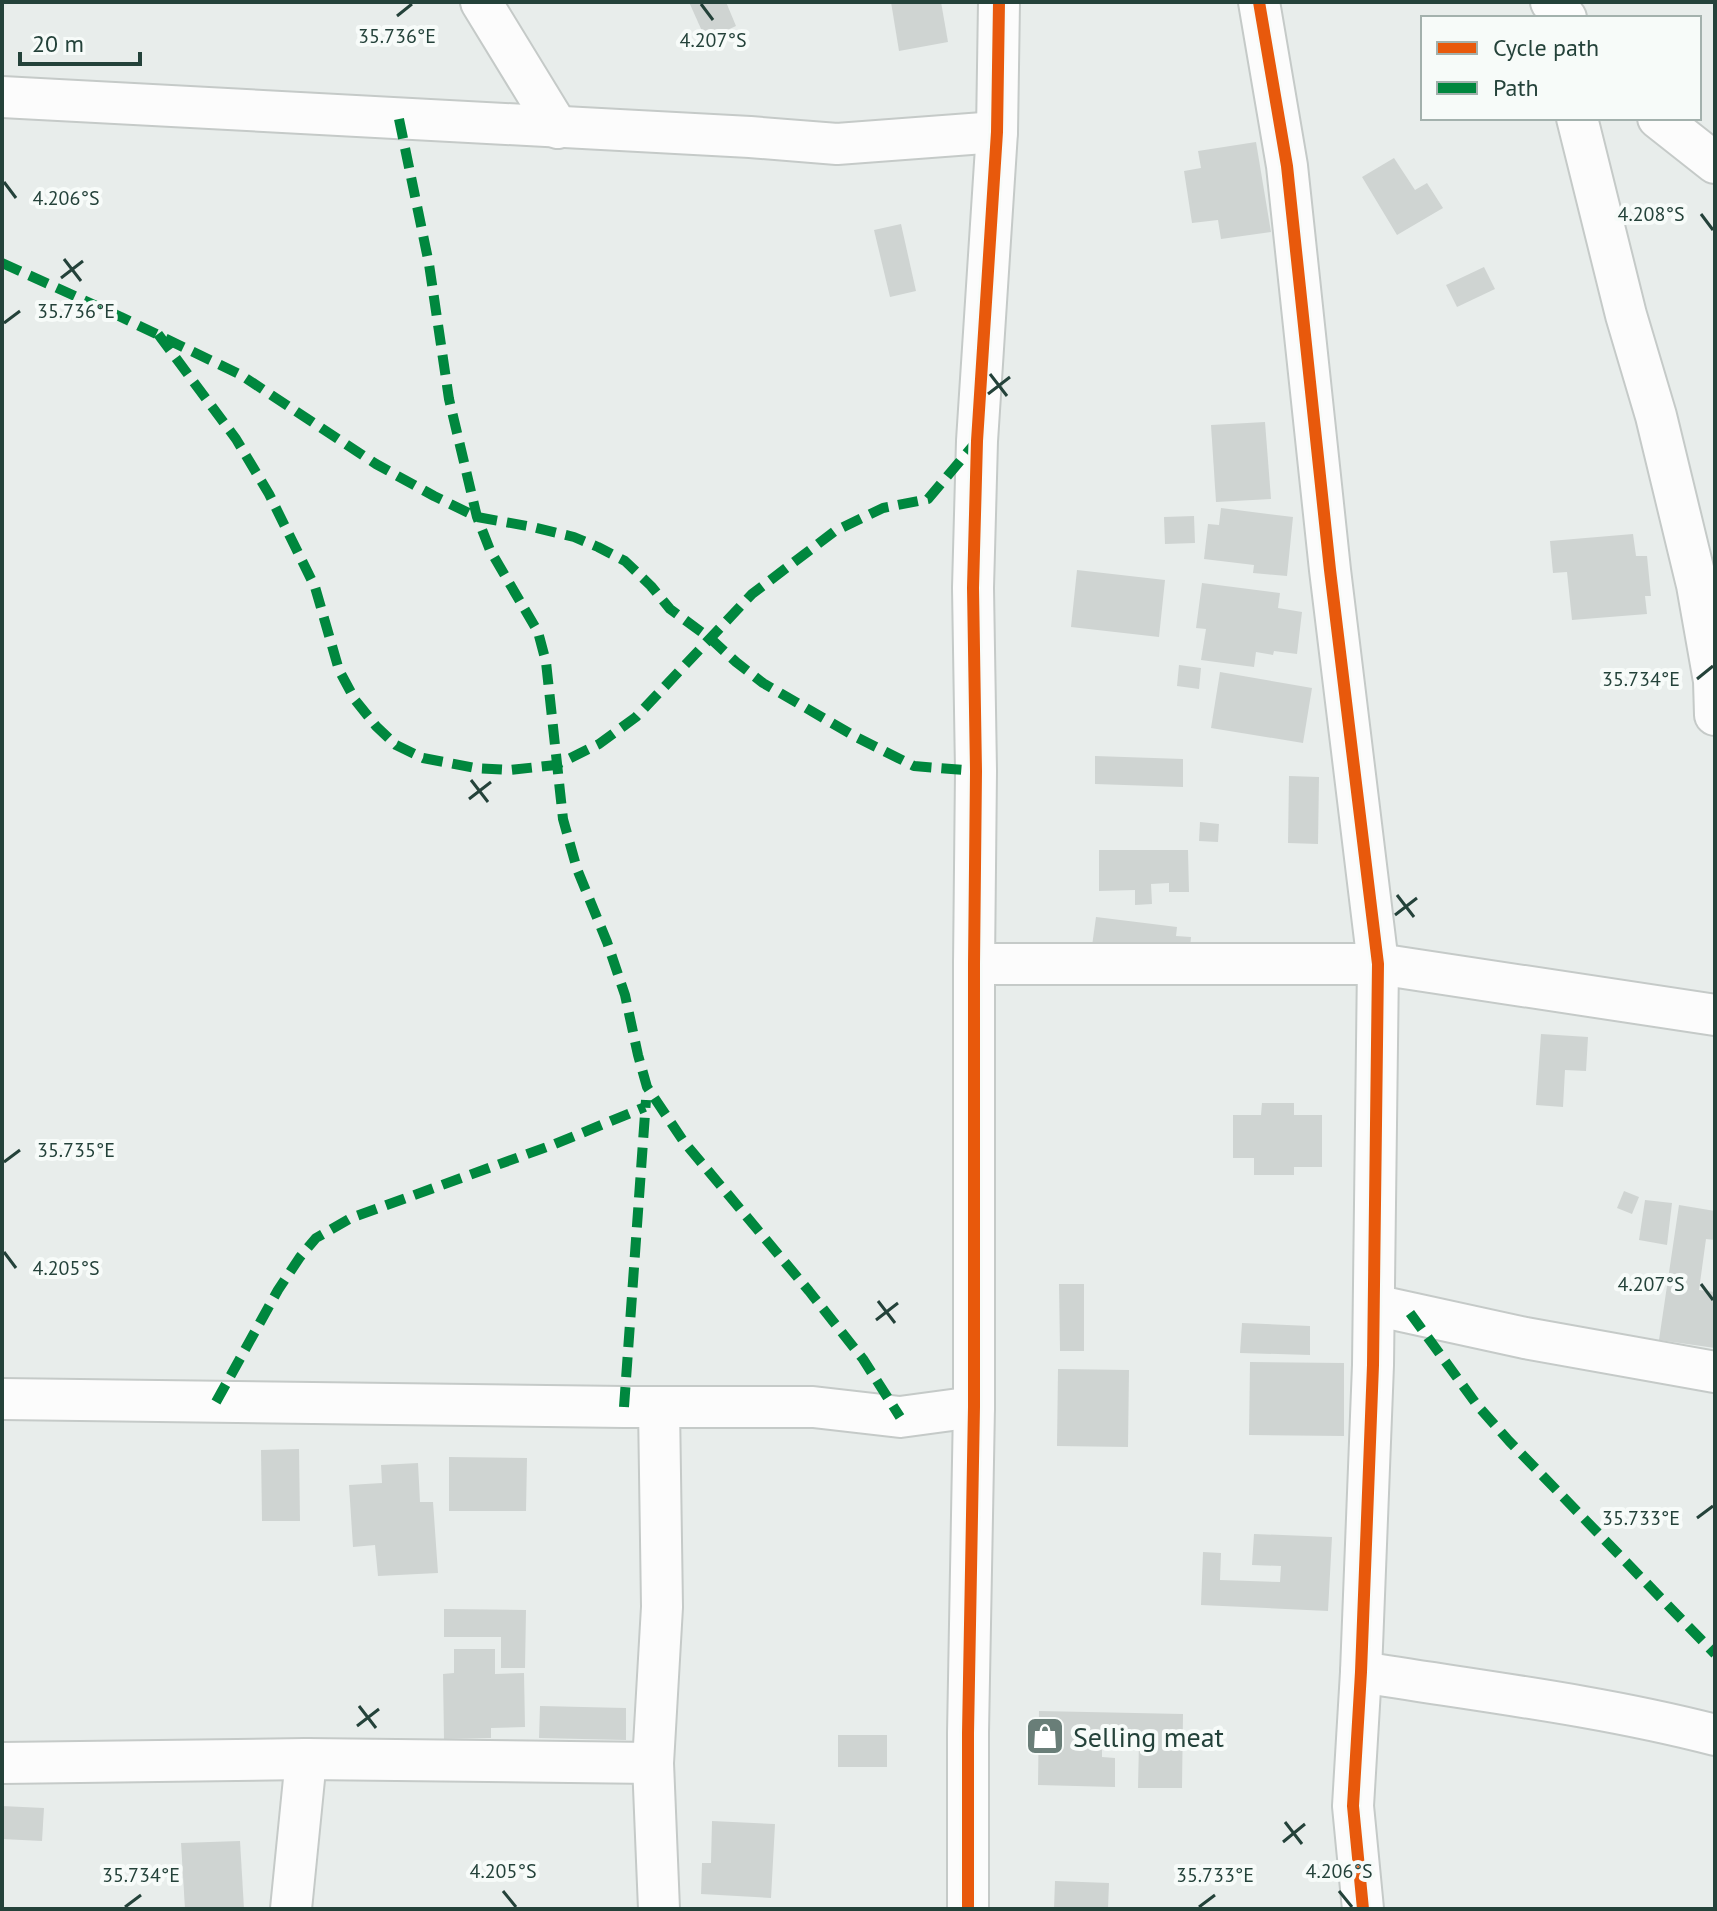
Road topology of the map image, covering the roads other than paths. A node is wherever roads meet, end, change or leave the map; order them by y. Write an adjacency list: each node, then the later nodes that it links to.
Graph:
1 (481, 2): 7 (street)
2 (999, 2): 8 (street)
3 (1259, 2): 12 (street)
4 (2, 97): 7 (street)
5 (1577, 120): 10 (street)
6 (1661, 120): 9 (street)
7 (558, 128): 8 (street)
8 (997, 132): 11 (street)
9 (1715, 163)
10 (1715, 715)
11 (974, 964): 12 (street); 18 (street)
12 (1378, 964): 13 (street); 14 (street)
13 (1715, 1015)
14 (1374, 1305): 15 (street); 19 (street)
15 (1715, 1372)
16 (2, 1399): 17 (street)
17 (659, 1407): 18 (street); 23 (street)
18 (974, 1407): 26 (street)
19 (1361, 1672): 20 (street); 27 (street)
20 (1715, 1735)
21 (306, 1759): 22 (street); 23 (street); 24 (street)
22 (2, 1763)
23 (653, 1763): 25 (street)
24 (291, 1909)
25 (659, 1909)
26 (968, 1909)
27 (1363, 1909)

